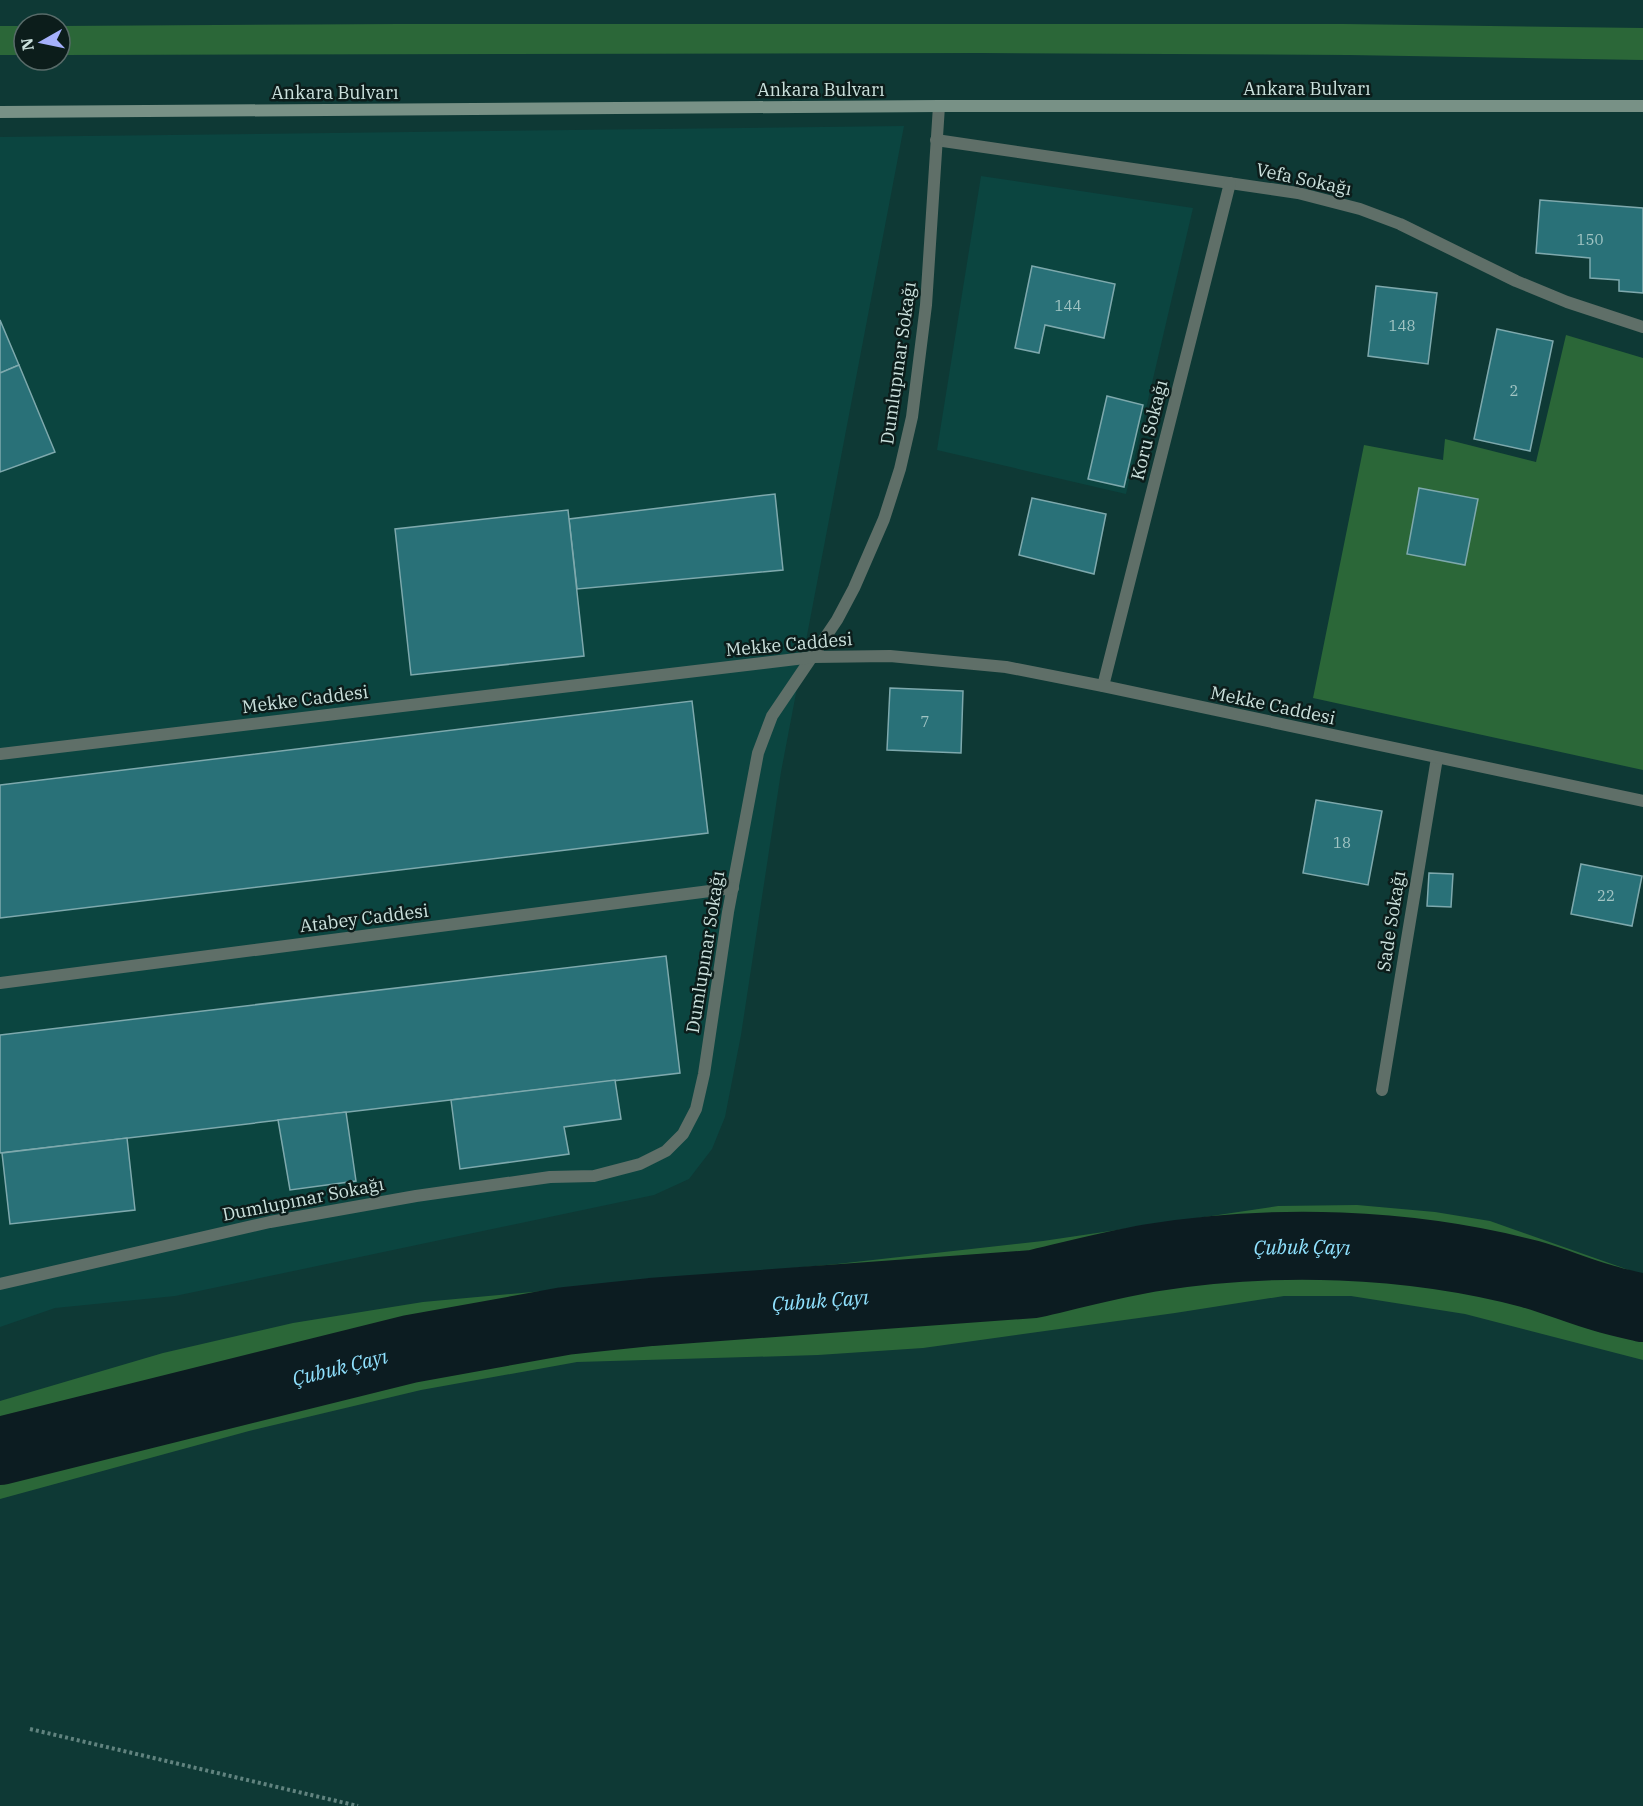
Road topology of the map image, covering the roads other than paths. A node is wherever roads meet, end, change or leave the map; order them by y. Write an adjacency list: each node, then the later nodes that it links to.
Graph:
1 (939, 106): 2 (main road, Ankara Bulvarı); 3 (main road, Ankara Bulvarı); 4 (street, Dumlupınar Sokağı)
2 (1643, 106)
3 (0, 112)
4 (936, 140): 5 (street, Vefa Sokağı); 7 (street, Dumlupınar Sokağı)
5 (1230, 183): 6 (street, Vefa Sokağı); 8 (street, Koru Sokağı)
6 (1643, 327)
7 (813, 657): 8 (street, Mekke Caddesi); 9 (street, Mekke Caddesi); 12 (street, Dumlupınar Sokağı)
8 (1103, 686): 10 (street, Mekke Caddesi)
9 (0, 754)
10 (1437, 758): 11 (street, Mekke Caddesi); 14 (street, Sade Sokağı)
11 (1643, 801)
12 (733, 888): 13 (street, Atabey Caddesi); 15 (street, Dumlupınar Sokağı)
13 (0, 983)
14 (1382, 1090)
15 (0, 1284)

